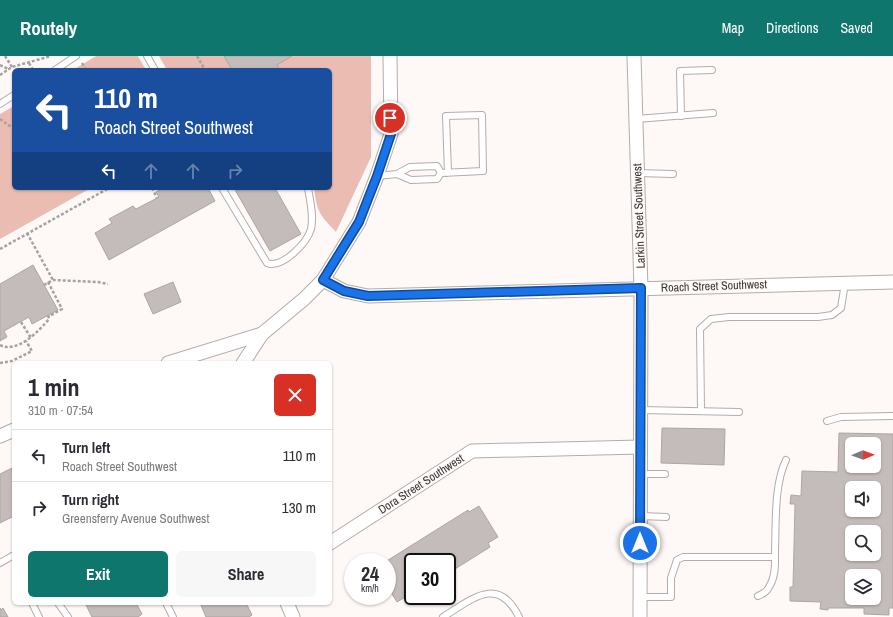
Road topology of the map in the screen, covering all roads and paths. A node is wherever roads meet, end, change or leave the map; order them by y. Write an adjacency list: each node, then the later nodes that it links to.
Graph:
1 (5, 56): 10 (path)
2 (51, 56): 8 (path)
3 (76, 56): 12 (lane)
4 (147, 56): 13 (lane)
5 (197, 56): 14 (path)
6 (390, 56): 29 (street)
7 (634, 56): 22 (street, Larkin Street Southwest)
8 (29, 63): 10 (path); 11 (path)
9 (0, 65): 10 (path)
10 (10, 68): 16 (path)
11 (32, 68)
12 (58, 68)
13 (154, 68)
14 (204, 68)
15 (712, 70): 20 (lane)
16 (0, 75)
17 (12, 96): 18 (lane)
18 (0, 104)
19 (713, 113): 20 (lane)
20 (681, 116): 22 (lane)
21 (0, 119): 23 (path)
22 (636, 119): 26 (street, Larkin Street Southwest)
23 (12, 128)
24 (441, 173): 25 (lane); 27 (lane); 27 (lane)
25 (448, 173): 25 (lane)
26 (638, 173): 28 (lane); 44 (street, Larkin Street Southwest)
27 (397, 174): 29 (lane)
28 (673, 174)
29 (377, 176): 38 (street)
30 (105, 190): 35 (path)
31 (153, 190): 34 (path)
32 (223, 190): 33 (lane)
33 (308, 190)
34 (157, 198)
35 (27, 233): 36 (path); 37 (path)
36 (0, 249)
37 (53, 280): 39 (path); 42 (path)
38 (323, 280): 44 (street, Roach Street Southwest); 46 (street)
39 (48, 282): 43 (path); 47 (path)
40 (893, 282): 41 (street, Roach Street Southwest)
41 (845, 283): 44 (street, Roach Street Southwest); 54 (lane)
42 (108, 284)
43 (44, 285)
44 (641, 288): 53 (street, Larkin Street Southwest)
45 (21, 322): 47 (path)
46 (262, 334): 50 (street); 51 (street)
47 (31, 338): 48 (path)
48 (26, 341): 49 (path); 52 (path)
49 (0, 345)
50 (174, 361)
51 (244, 361)
52 (0, 363)
53 (640, 410): 54 (lane); 60 (street, Larkin Street Southwest)
54 (701, 411): 55 (lane)
55 (739, 412)
56 (893, 416): 57 (lane)
57 (827, 421)
58 (12, 431): 59 (street)
59 (0, 436)
60 (640, 447): 62 (street, Larkin Street Southwest); 66 (street, Dora Street Southwest)
61 (786, 460): 67 (lane)
62 (640, 474): 63 (lane); 64 (street, Larkin Street Southwest)
63 (665, 474)
64 (640, 516): 65 (lane); 71 (street, Larkin Street Southwest)
65 (666, 517)
66 (332, 542)
67 (775, 557): 70 (lane); 71 (lane)
68 (12, 558): 69 (lane)
69 (0, 562)
70 (758, 596)
71 (640, 598): 82 (street, Larkin Street Southwest)
72 (33, 605): 76 (lane)
73 (59, 605): 77 (lane)
74 (167, 605): 78 (lane)
75 (288, 605): 79 (street)
76 (39, 617)
77 (68, 617)
78 (173, 617)
79 (293, 617)
80 (443, 617): 81 (lane)
81 (519, 617)
82 (640, 617)

